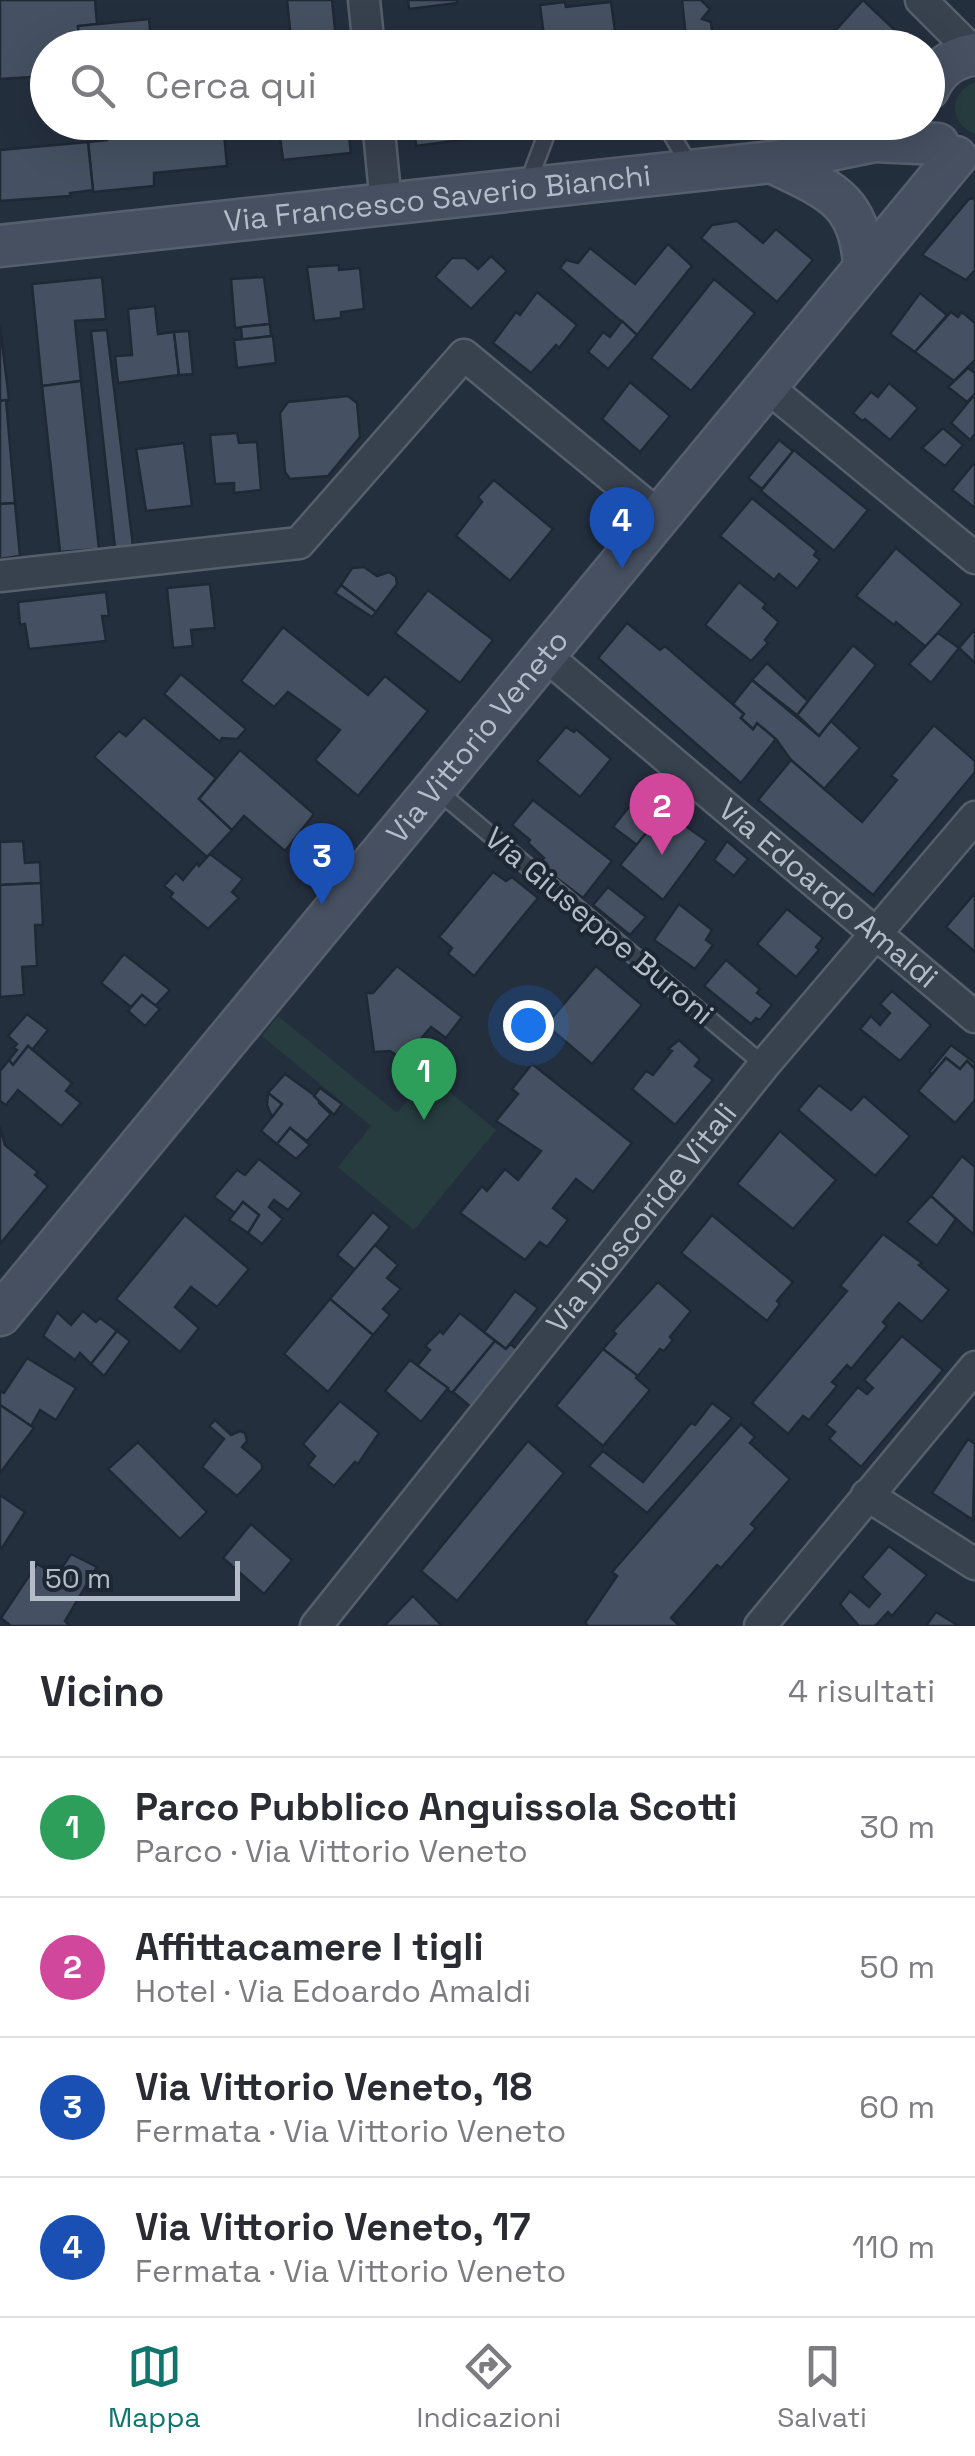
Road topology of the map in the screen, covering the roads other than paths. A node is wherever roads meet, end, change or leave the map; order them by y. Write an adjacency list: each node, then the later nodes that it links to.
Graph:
1 (364, 0): 3 (street)
2 (921, 0): 4 (street)
3 (368, 30)
4 (975, 54): 5 (main road)
5 (945, 64)
6 (380, 140): 15 (street)
7 (544, 140): 14 (lane)
8 (675, 140): 13 (lane)
9 (854, 140): 12 (main road, Via Francesco Saverio Bianchi)
10 (921, 140): 11 (main road, Via Francesco Saverio Bianchi)
11 (949, 146): 17 (main road, Via Vittorio Veneto)
12 (772, 162): 13 (main road, Via Francesco Saverio Bianchi); 17 (main road)
13 (693, 170): 14 (main road, Via Francesco Saverio Bianchi)
14 (526, 187): 15 (main road, Via Francesco Saverio Bianchi)
15 (386, 203): 16 (main road, Via Francesco Saverio Bianchi)
16 (0, 246)
17 (864, 265): 18 (main road, Via Vittorio Veneto)
18 (766, 385): 19 (main road, Via Vittorio Veneto); 20 (street)
19 (658, 515): 21 (street); 22 (main road, Via Vittorio Veneto)
20 (975, 558)
21 (0, 576)
22 (544, 655): 23 (main road, Via Vittorio Veneto); 25 (street, Via Edoardo Amaldi)
23 (434, 788): 27 (lane, Via Giuseppe Buroni); 28 (main road, Via Vittorio Veneto)
24 (975, 817): 25 (street, Via Dioscoride Vitali)
25 (874, 934): 26 (street, Via Edoardo Amaldi); 27 (street, Via Dioscoride Vitali)
26 (975, 1017)
27 (764, 1065): 32 (street, Via Dioscoride Vitali)
28 (0, 1315)
29 (975, 1367): 30 (street)
30 (867, 1495): 31 (street); 33 (street)
31 (975, 1564)
32 (316, 1626)
33 (760, 1626)

